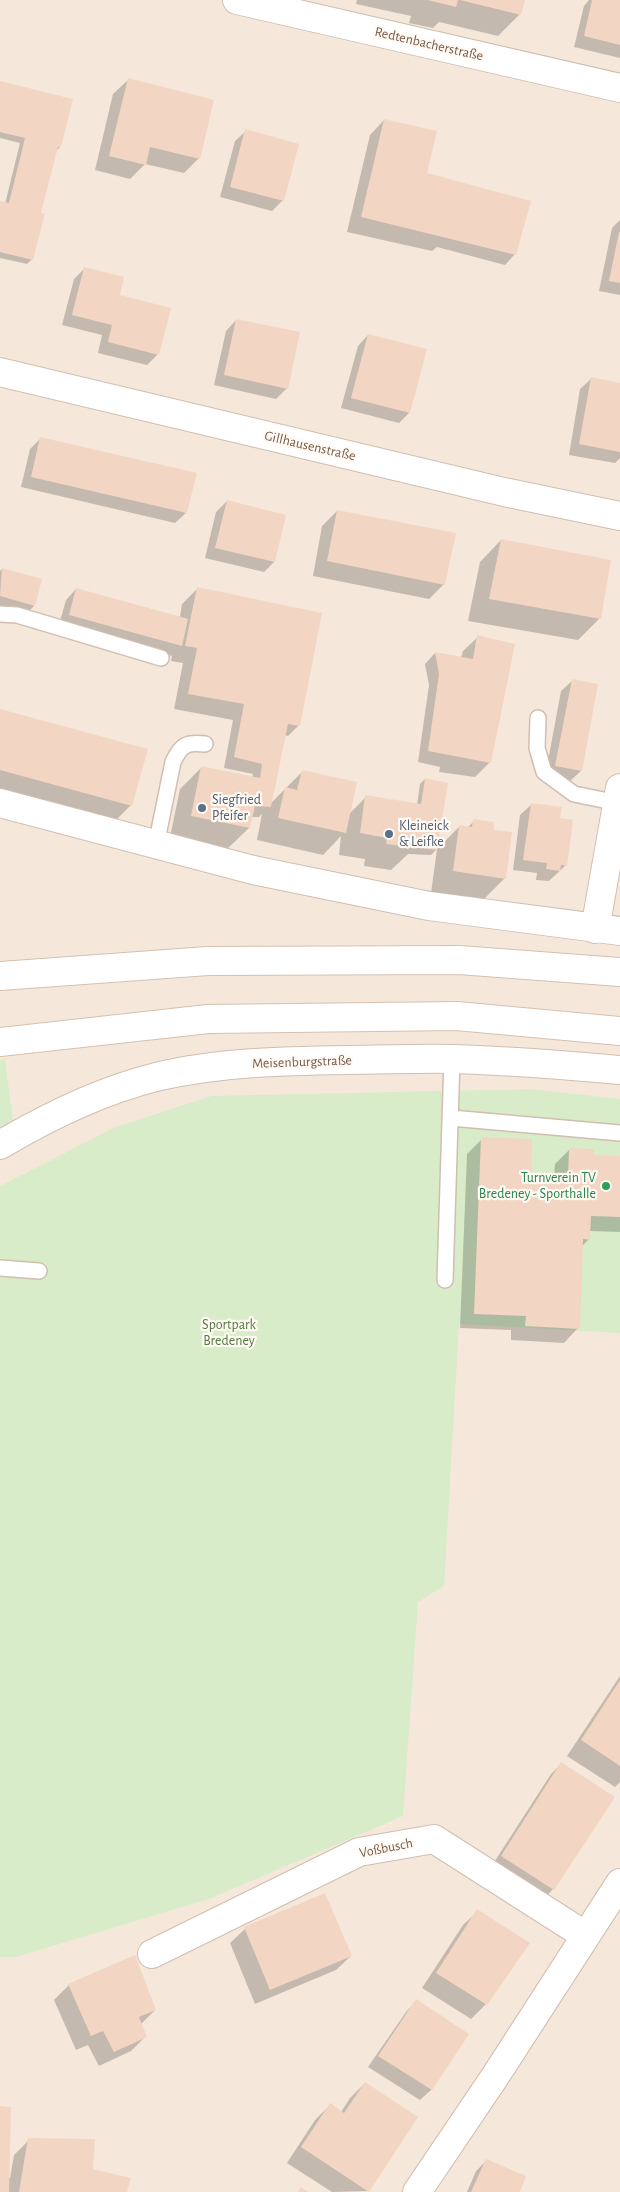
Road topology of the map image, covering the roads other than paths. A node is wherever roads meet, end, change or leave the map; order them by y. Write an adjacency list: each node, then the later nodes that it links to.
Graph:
1 (237, 0): 2 (street, Redtenbacherstraße)
2 (620, 88)
3 (0, 372): 4 (street, Gillhausenstraße)
4 (620, 516)
5 (0, 614): 6 (lane)
6 (161, 658)
7 (538, 718): 9 (lane)
8 (205, 744): 11 (lane)
9 (619, 796): 12 (street)
10 (0, 804): 11 (street)
11 (156, 845): 12 (street)
12 (608, 930)
13 (620, 972): 14 (street)
14 (0, 976)
15 (620, 1030): 16 (street)
16 (0, 1042)
17 (452, 1059): 18 (street, Meisenburgstraße); 19 (lane); 21 (street, Meisenburgstraße)
18 (620, 1070)
19 (450, 1118): 20 (lane); 24 (lane)
20 (620, 1133)
21 (0, 1145)
22 (0, 1268): 23 (lane)
23 (39, 1272)
24 (445, 1280)
25 (620, 1883): 26 (street)
26 (586, 1936): 27 (street, Voßbusch); 28 (street)
27 (152, 1954)
28 (417, 2192)

